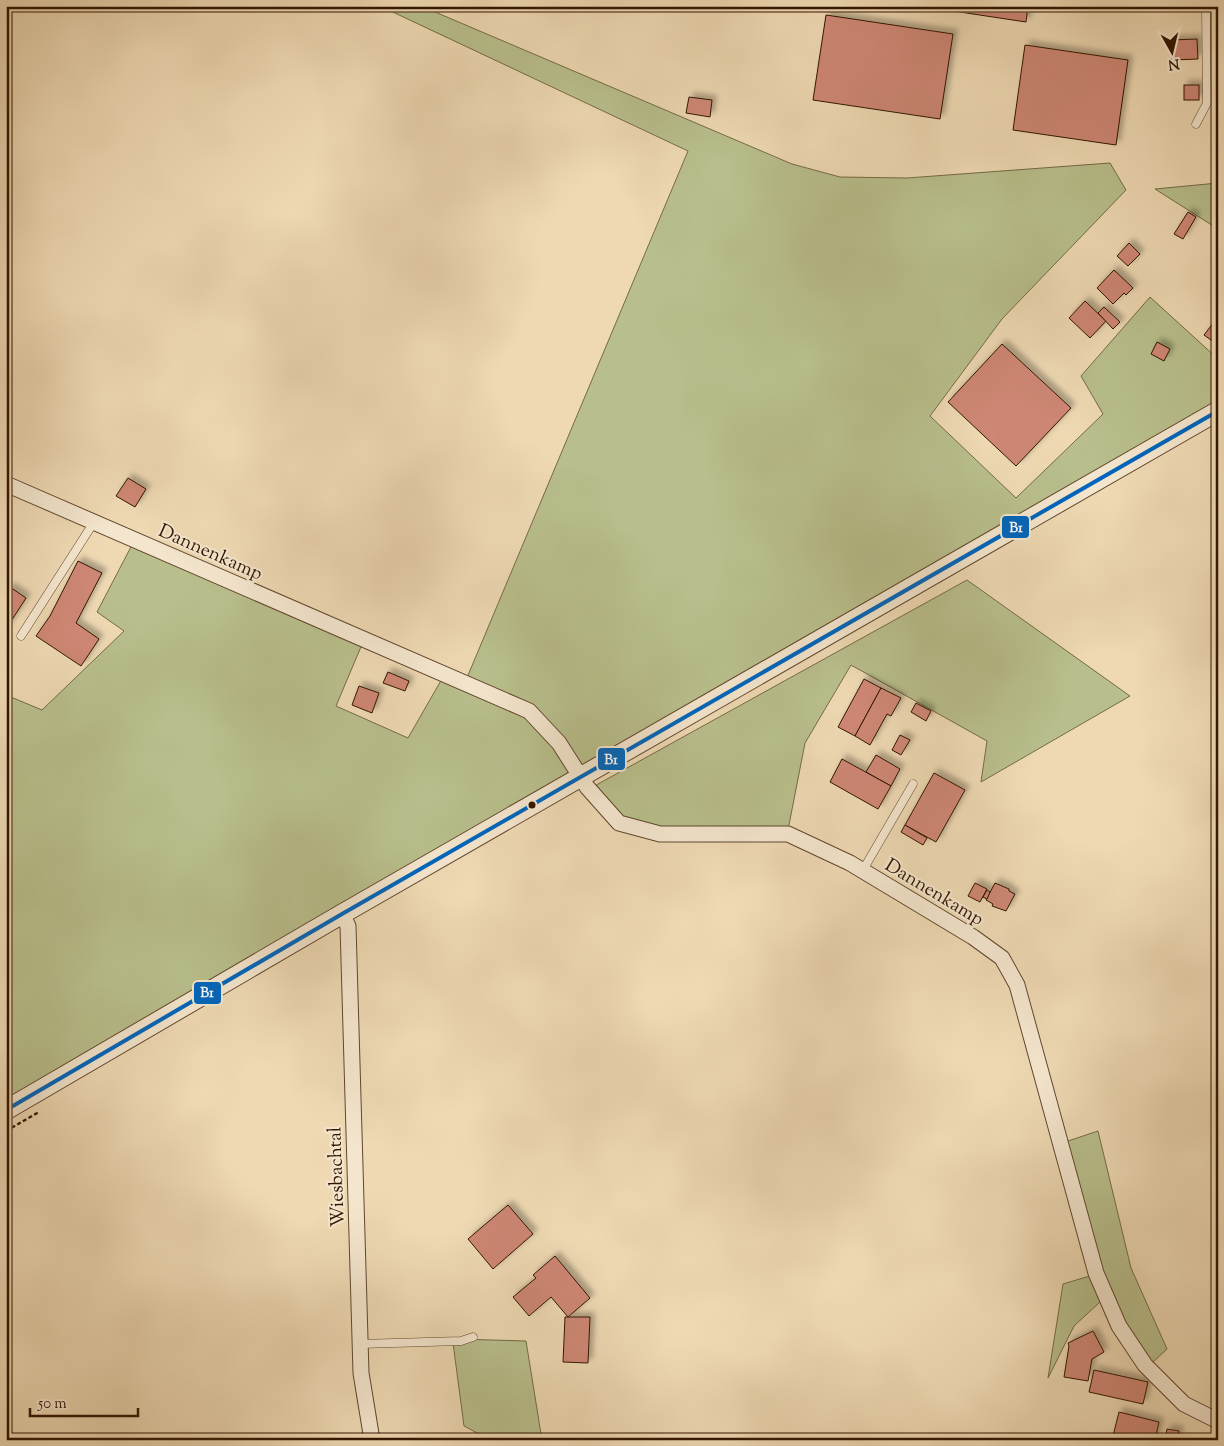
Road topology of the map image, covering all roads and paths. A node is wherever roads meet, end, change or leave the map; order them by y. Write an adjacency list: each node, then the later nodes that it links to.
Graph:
1 (1206, 6): 2 (lane)
2 (1196, 124)
3 (1218, 411): 7 (street)
4 (6, 484): 5 (street, Dannenkamp)
5 (94, 522): 6 (lane); 7 (street, Dannenkamp)
6 (21, 636)
7 (581, 776): 9 (street, Dannenkamp); 10 (street)
8 (913, 784): 9 (lane)
9 (863, 870): 14 (street, Dannenkamp)
10 (342, 914): 11 (street); 13 (street, Wiesbachtal)
11 (6, 1110)
12 (473, 1337): 13 (lane)
13 (360, 1344): 15 (street, Wiesbachtal)
14 (1218, 1421)
15 (372, 1440)

